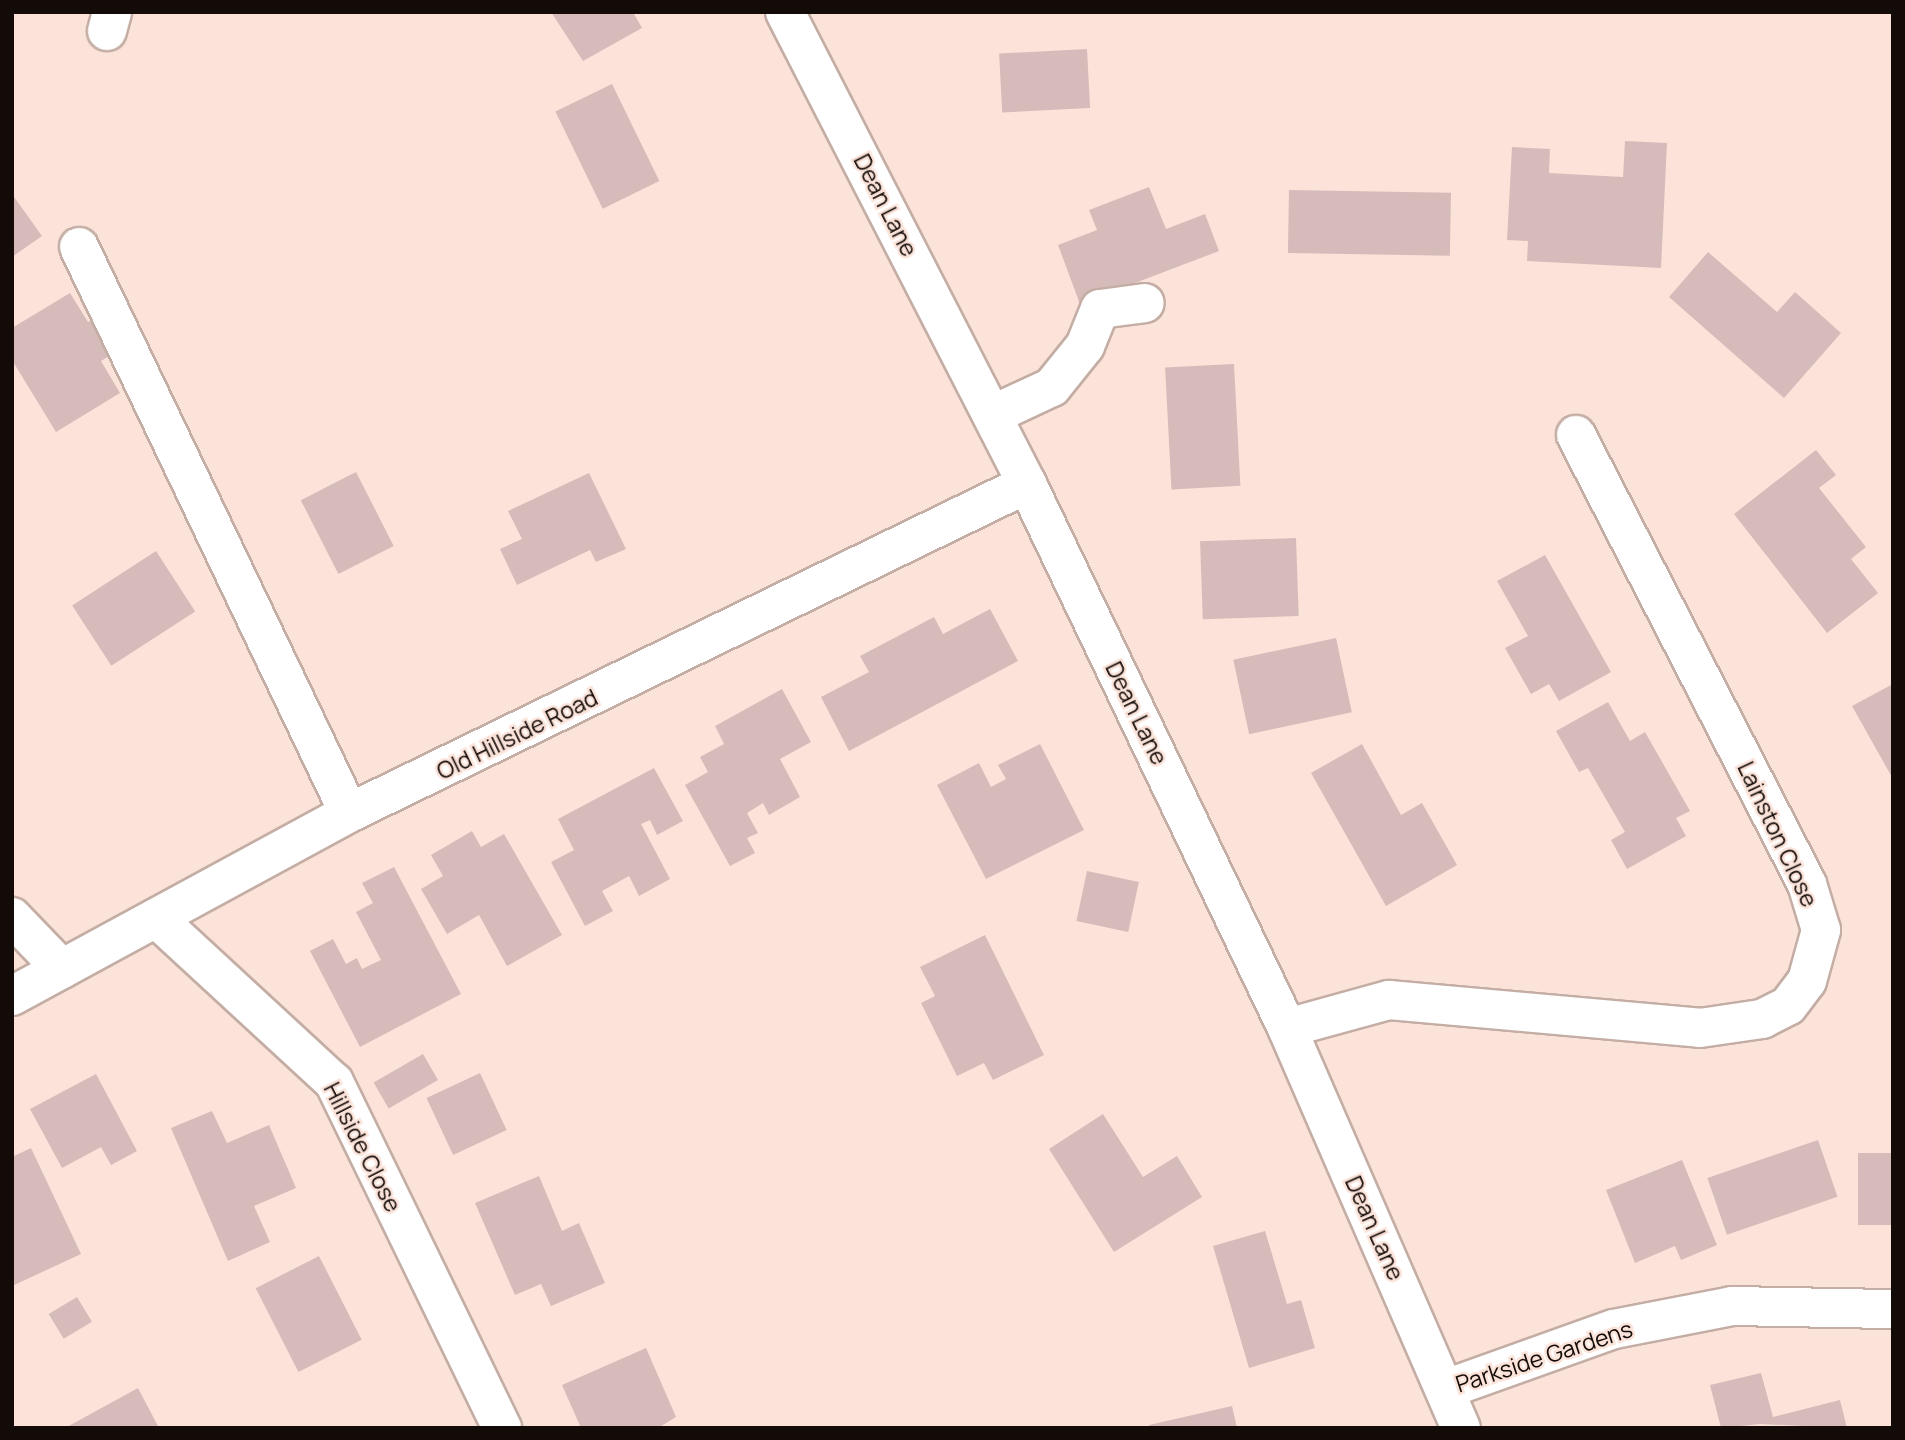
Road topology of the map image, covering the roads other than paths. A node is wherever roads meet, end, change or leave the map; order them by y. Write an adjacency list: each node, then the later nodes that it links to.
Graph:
1 (785, 12): 4 (street, Dean Lane)
2 (79, 247): 7 (street)
3 (1145, 303): 4 (street)
4 (992, 415): 6 (street, Dean Lane)
5 (1576, 435): 12 (street, Lainston Close)
6 (1027, 484): 7 (street, Old Hillside Road); 12 (street, Dean Lane)
7 (349, 813): 9 (street, Old Hillside Road)
8 (12, 917): 10 (street)
9 (156, 918): 10 (street, Old Hillside Road); 15 (street, Hillside Close)
10 (62, 969): 11 (street, Old Hillside Road)
11 (12, 996)
12 (1287, 1028): 14 (street, Dean Lane)
13 (1893, 1309): 14 (street, Parkside Gardens)
14 (1446, 1389): 16 (street, Dean Lane)
15 (502, 1428)
16 (1461, 1428)

